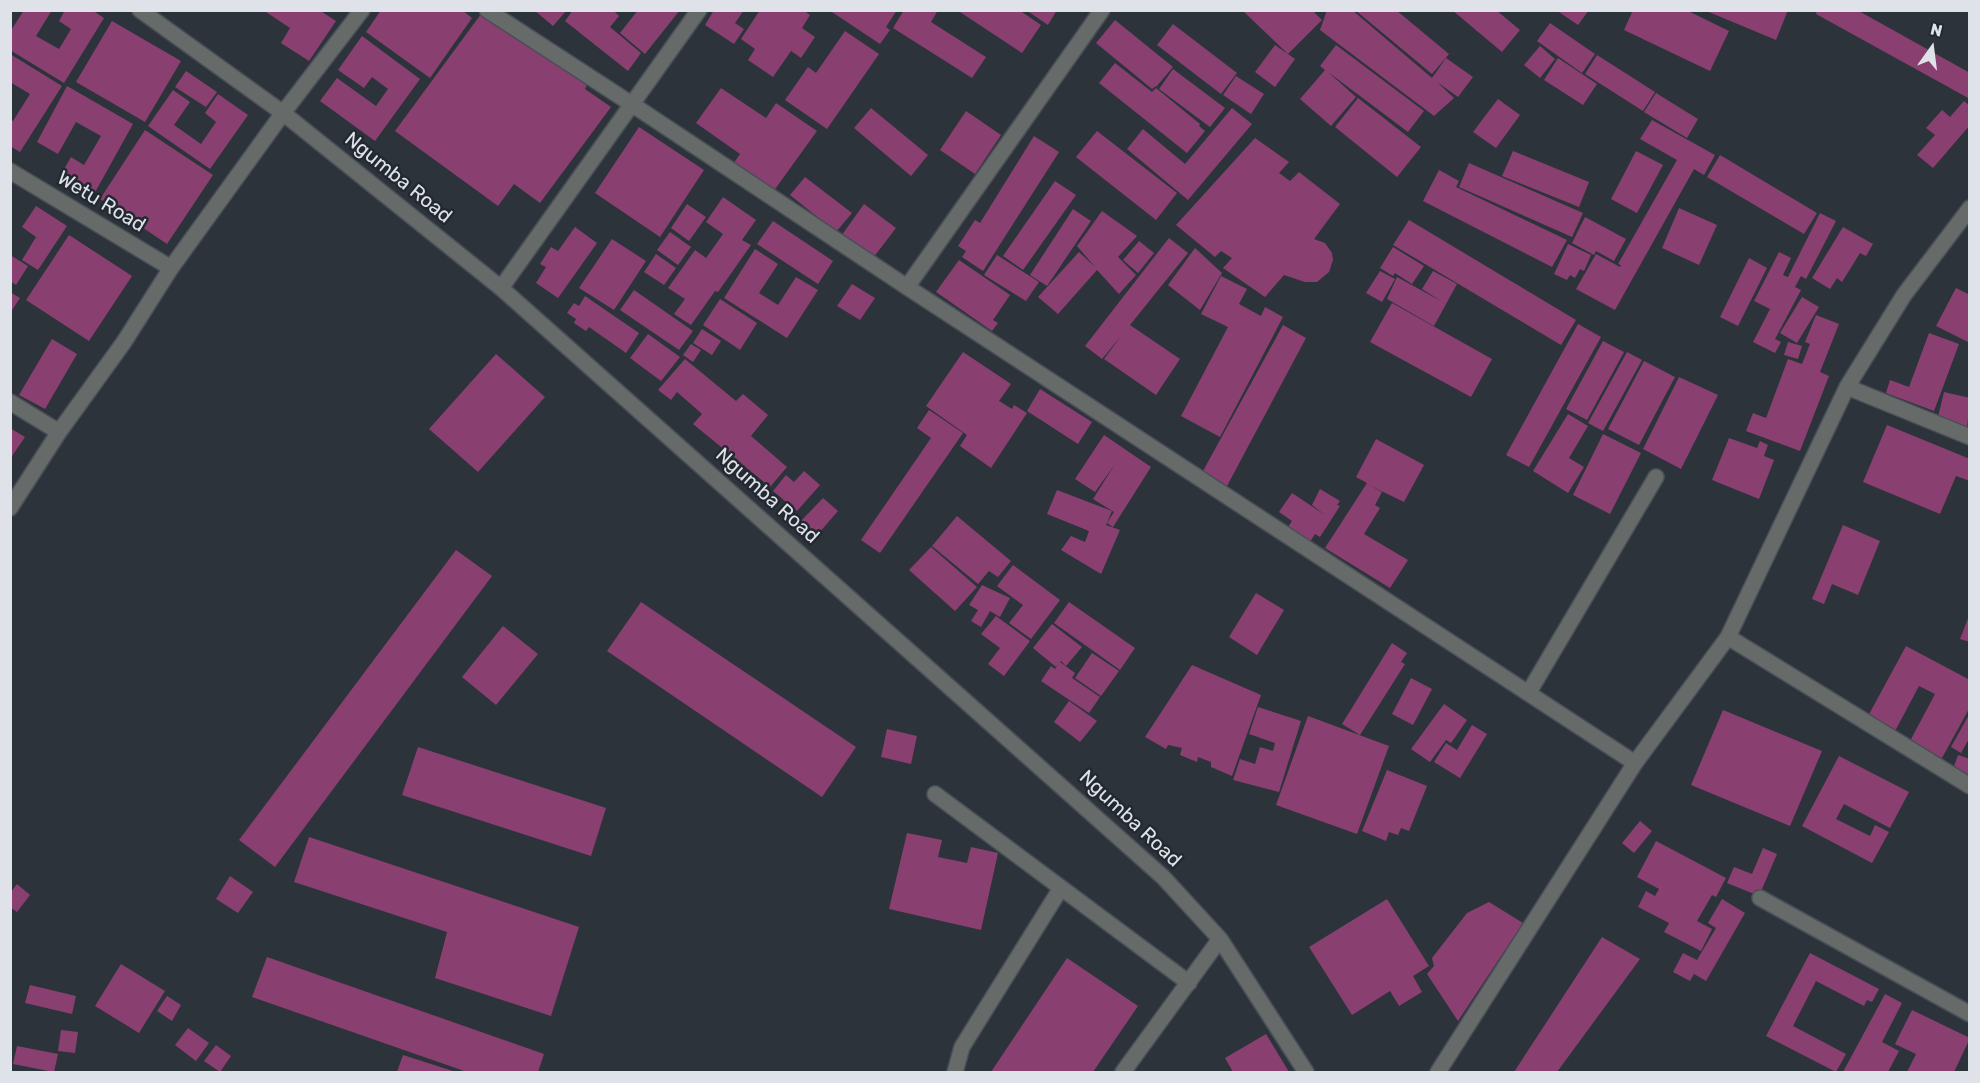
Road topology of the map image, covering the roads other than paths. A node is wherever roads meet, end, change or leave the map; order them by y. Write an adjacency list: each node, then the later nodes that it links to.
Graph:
1 (140, 10): 7 (street, Ngumba Road)
2 (362, 10): 7 (street)
3 (487, 10): 6 (street)
4 (699, 10): 6 (street)
5 (1102, 10): 11 (street)
6 (633, 105): 11 (street); 12 (street)
7 (283, 113): 10 (street); 12 (street, Ngumba Road)
8 (10, 171): 10 (street, Wetu Road)
9 (1970, 207): 13 (street)
10 (171, 268): 15 (street)
11 (907, 287): 20 (street)
12 (501, 288): 26 (street, Ngumba Road)
13 (1847, 387): 16 (street); 19 (street)
14 (10, 402): 15 (street)
15 (59, 432): 18 (street)
16 (1970, 437)
17 (1656, 477): 20 (street)
18 (10, 508)
19 (1728, 637): 21 (street); 22 (street)
20 (1530, 692): 21 (street)
21 (1635, 762): 32 (street)
22 (1970, 786)
23 (935, 794): 24 (street)
24 (1061, 888): 27 (street); 29 (street)
25 (1760, 898): 28 (street)
26 (1220, 939): 27 (street); 31 (street, Ngumba Road)
27 (1189, 982): 30 (street)
28 (1970, 1014)
29 (955, 1072)
30 (1123, 1072)
31 (1306, 1072)
32 (1438, 1072)

